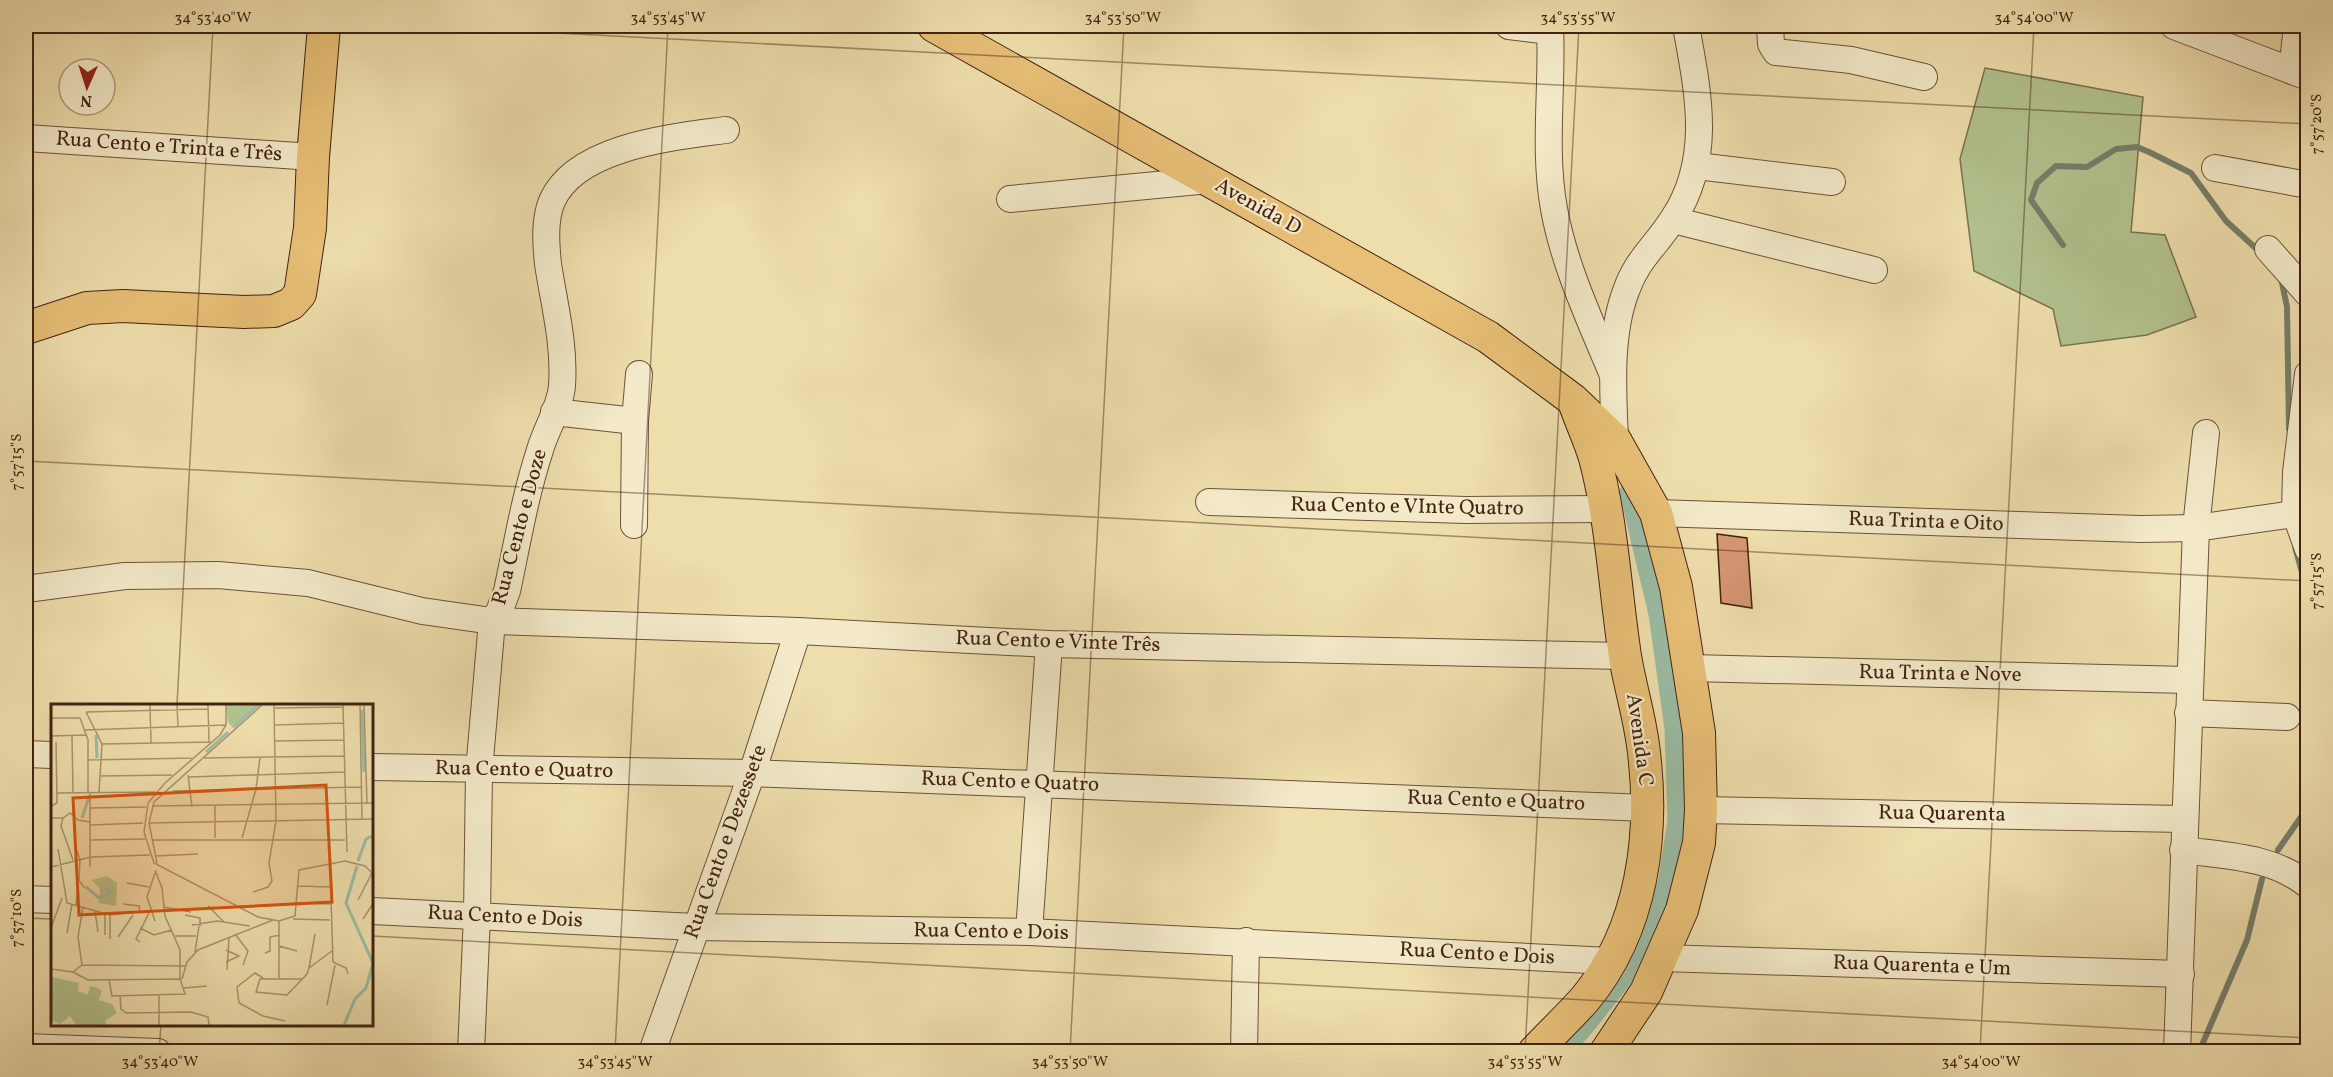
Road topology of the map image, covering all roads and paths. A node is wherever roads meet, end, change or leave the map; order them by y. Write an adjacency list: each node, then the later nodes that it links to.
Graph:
1 (324, 26): 13 (main road)
2 (934, 26): 16 (main road, Avenida D)
3 (1509, 26): 8 (street)
4 (1686, 26): 14 (street)
5 (1770, 26): 10 (street)
6 (2178, 26): 9 (street)
7 (2297, 26): 9 (street)
8 (1550, 28): 27 (street)
9 (2300, 74)
10 (1924, 77)
11 (726, 130): 29 (street, Rua Cento e Doze)
12 (26, 138): 13 (street, Rua Cento e Trinta e Três)
13 (313, 157): 24 (main road)
14 (1697, 166): 17 (street); 20 (street)
15 (2215, 168): 18 (street)
16 (1209, 180): 19 (street); 28 (main road, Avenida D)
17 (1832, 182)
18 (2307, 186)
19 (1010, 198)
20 (1673, 220): 22 (street); 27 (street)
21 (2268, 249): 23 (street)
22 (1874, 270)
23 (2307, 294)
24 (26, 328)
25 (639, 374): 30 (street)
26 (2307, 374): 36 (street)
27 (1614, 378): 32 (street)
28 (1574, 400): 32 (main road, Avenida D); 34 (main road, Avenida C)
29 (554, 412): 30 (street); 41 (street, Rua Cento e Doze)
30 (635, 422): 37 (street)
31 (2206, 434): 38 (street)
32 (1615, 440): 35 (main road, Avenida D)
33 (1209, 502): 34 (street, Rua Cento e VInte Quatro)
34 (1605, 509): 44 (main road, Avenida C)
35 (1656, 513): 38 (street, Rua Trinta e Oito); 45 (main road, Avenida D)
36 (2301, 513): 38 (street, Rua Trinta e Oito); 39 (street)
37 (634, 525)
38 (2196, 528): 46 (street)
39 (2307, 549)
40 (26, 589): 41 (street, Rua Cento e Vinte Três)
41 (492, 621): 42 (street, Rua Cento e Vinte Três); 52 (street, Rua Cento e Doze)
42 (798, 631): 43 (street, Rua Cento e Vinte Três); 53 (street, Rua Cento e Dezessete)
43 (1049, 644): 44 (street, Rua Cento e Vinte Três); 54 (street)
44 (1625, 656): 55 (main road, Avenida C)
45 (1690, 668): 46 (street, Rua Trinta e Nove); 56 (main road, Avenida D)
46 (2189, 680): 47 (street)
47 (2188, 713): 48 (street); 57 (street)
48 (2287, 717)
49 (26, 754): 50 (street)
50 (51, 755)
51 (374, 767): 52 (street, Rua Cento e Quatro)
52 (479, 771): 53 (street, Rua Cento e Quatro); 63 (street, Rua Cento e Doze)
53 (752, 773): 54 (street, Rua Cento e Quatro); 64 (street, Rua Cento e Dezessete)
54 (1041, 783): 55 (street, Rua Cento e Quatro); 65 (street)
55 (1648, 808): 68 (main road, Avenida C)
56 (1701, 810): 57 (street, Rua Quarenta); 67 (main road, Avenida D)
57 (2184, 819): 58 (street)
58 (2183, 850): 59 (street); 69 (street)
59 (2307, 885)
60 (26, 899): 61 (street)
61 (51, 900)
62 (374, 911): 63 (street, Rua Cento e Dois)
63 (477, 915): 64 (street, Rua Cento e Dois); 72 (street, Rua Cento e Doze)
64 (695, 927): 65 (street, Rua Cento e Dois); 73 (street, Rua Cento e Dezessete)
65 (1029, 932): 66 (street, Rua Cento e Dois)
66 (1246, 941): 68 (street, Rua Cento e Dois); 74 (street)
67 (1662, 958): 69 (street, Rua Quarenta e Um); 76 (main road, Avenida D)
68 (1610, 962): 75 (main road, Avenida C)
69 (2181, 974): 77 (street)
70 (26, 1047): 71 (street)
71 (158, 1052)
72 (471, 1052)
73 (652, 1052)
74 (1244, 1052)
75 (1534, 1052)
76 (1606, 1052)
77 (2177, 1052)

